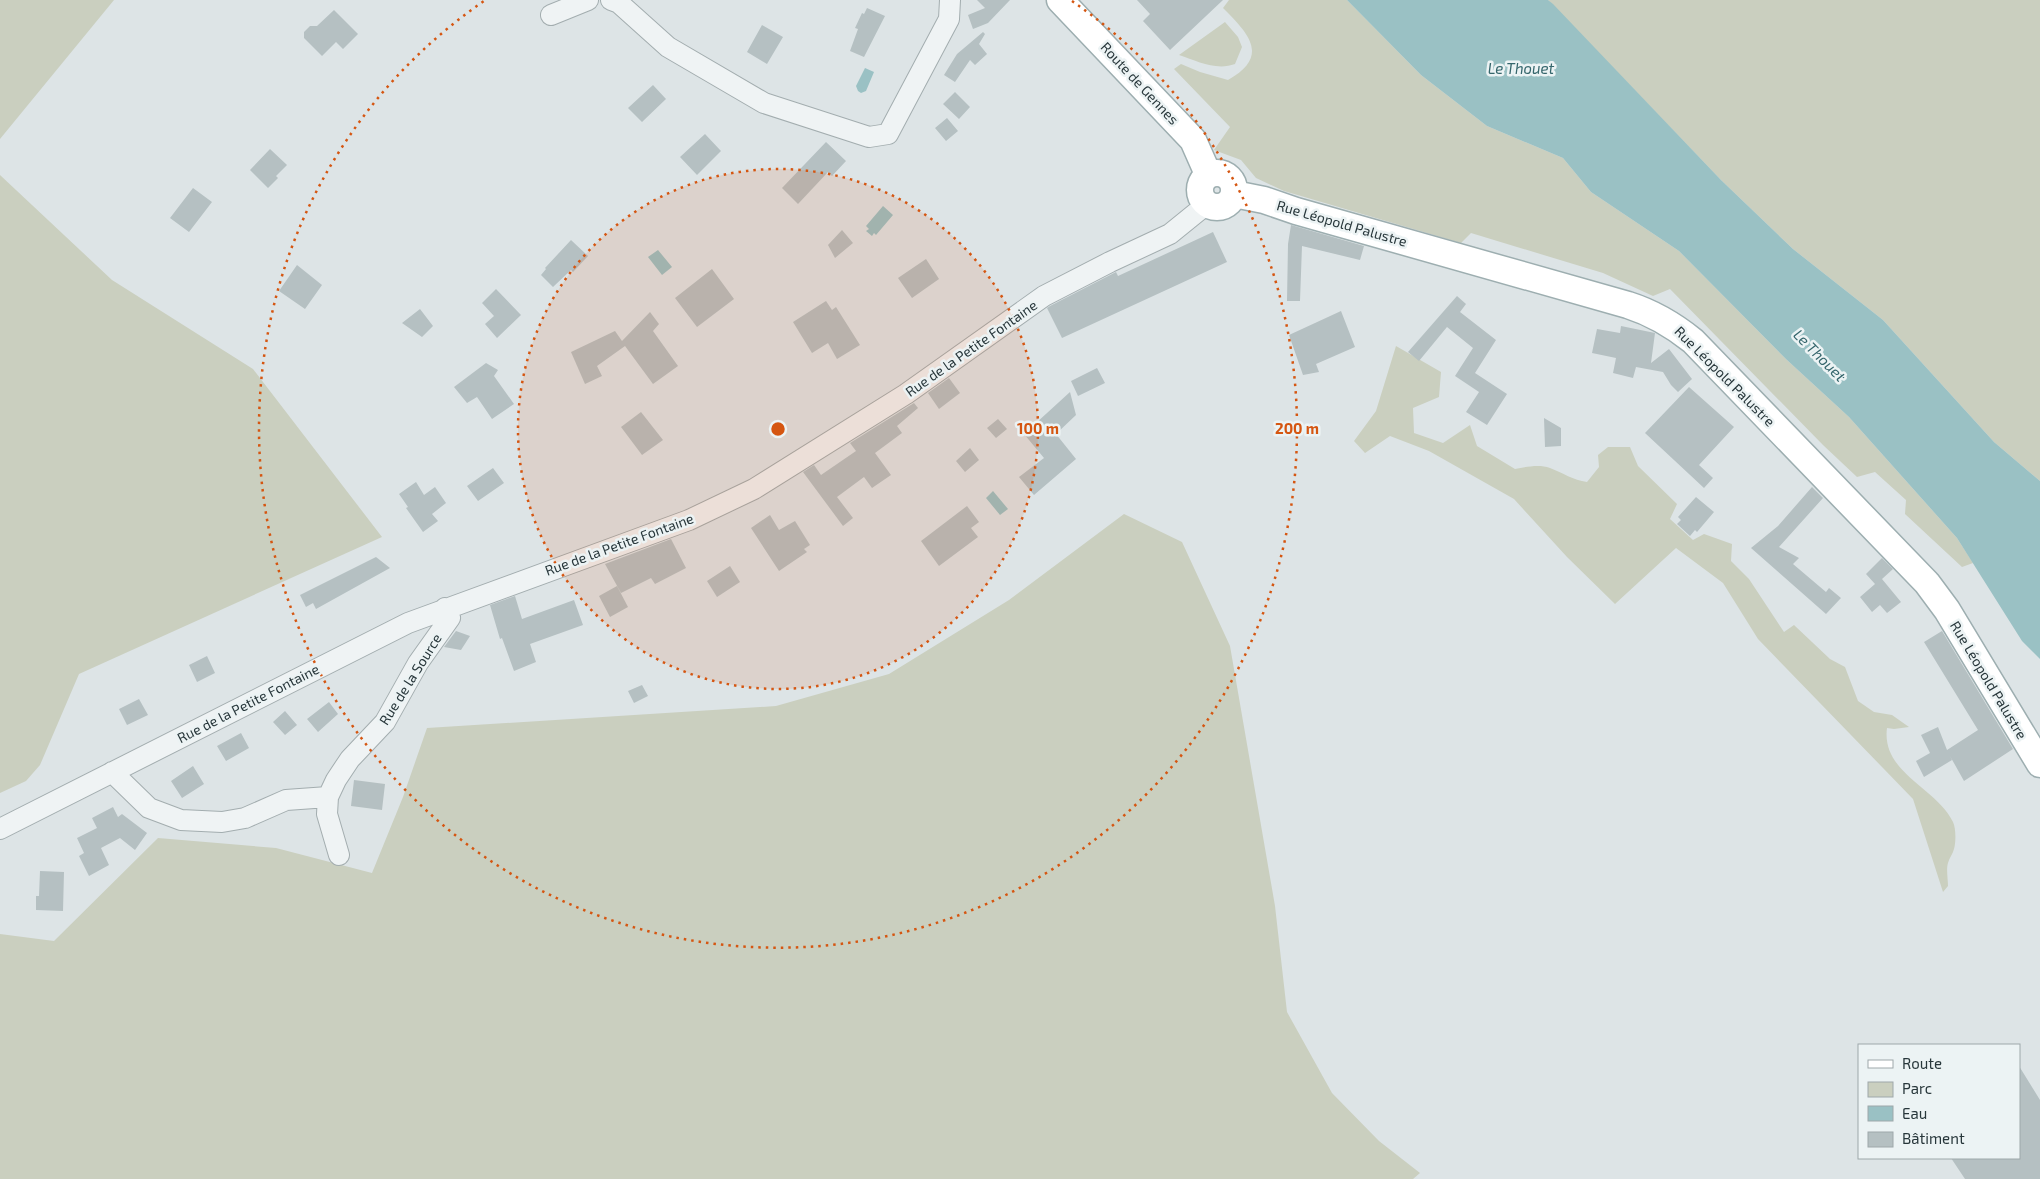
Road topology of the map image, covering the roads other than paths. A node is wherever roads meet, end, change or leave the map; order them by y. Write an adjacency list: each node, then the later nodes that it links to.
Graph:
1 (588, 0): 5 (street)
2 (611, 0): 3 (street)
3 (950, 0)
4 (1060, 0): 6 (main road, Route de Gennes)
5 (551, 15)
6 (1208, 174): 7 (main road); 8 (main road)
7 (1234, 194): 8 (main road); 10 (main road, Rue Léopold Palustre)
8 (1207, 204): 9 (street, Rue de la Petite Fontaine)
9 (445, 608): 11 (street, Rue de la Petite Fontaine); 12 (street, Rue de la Source)
10 (2040, 764)
11 (112, 772): 12 (street); 13 (street, Rue de la Petite Fontaine)
12 (328, 797): 14 (street)
13 (0, 829)
14 (339, 855)

